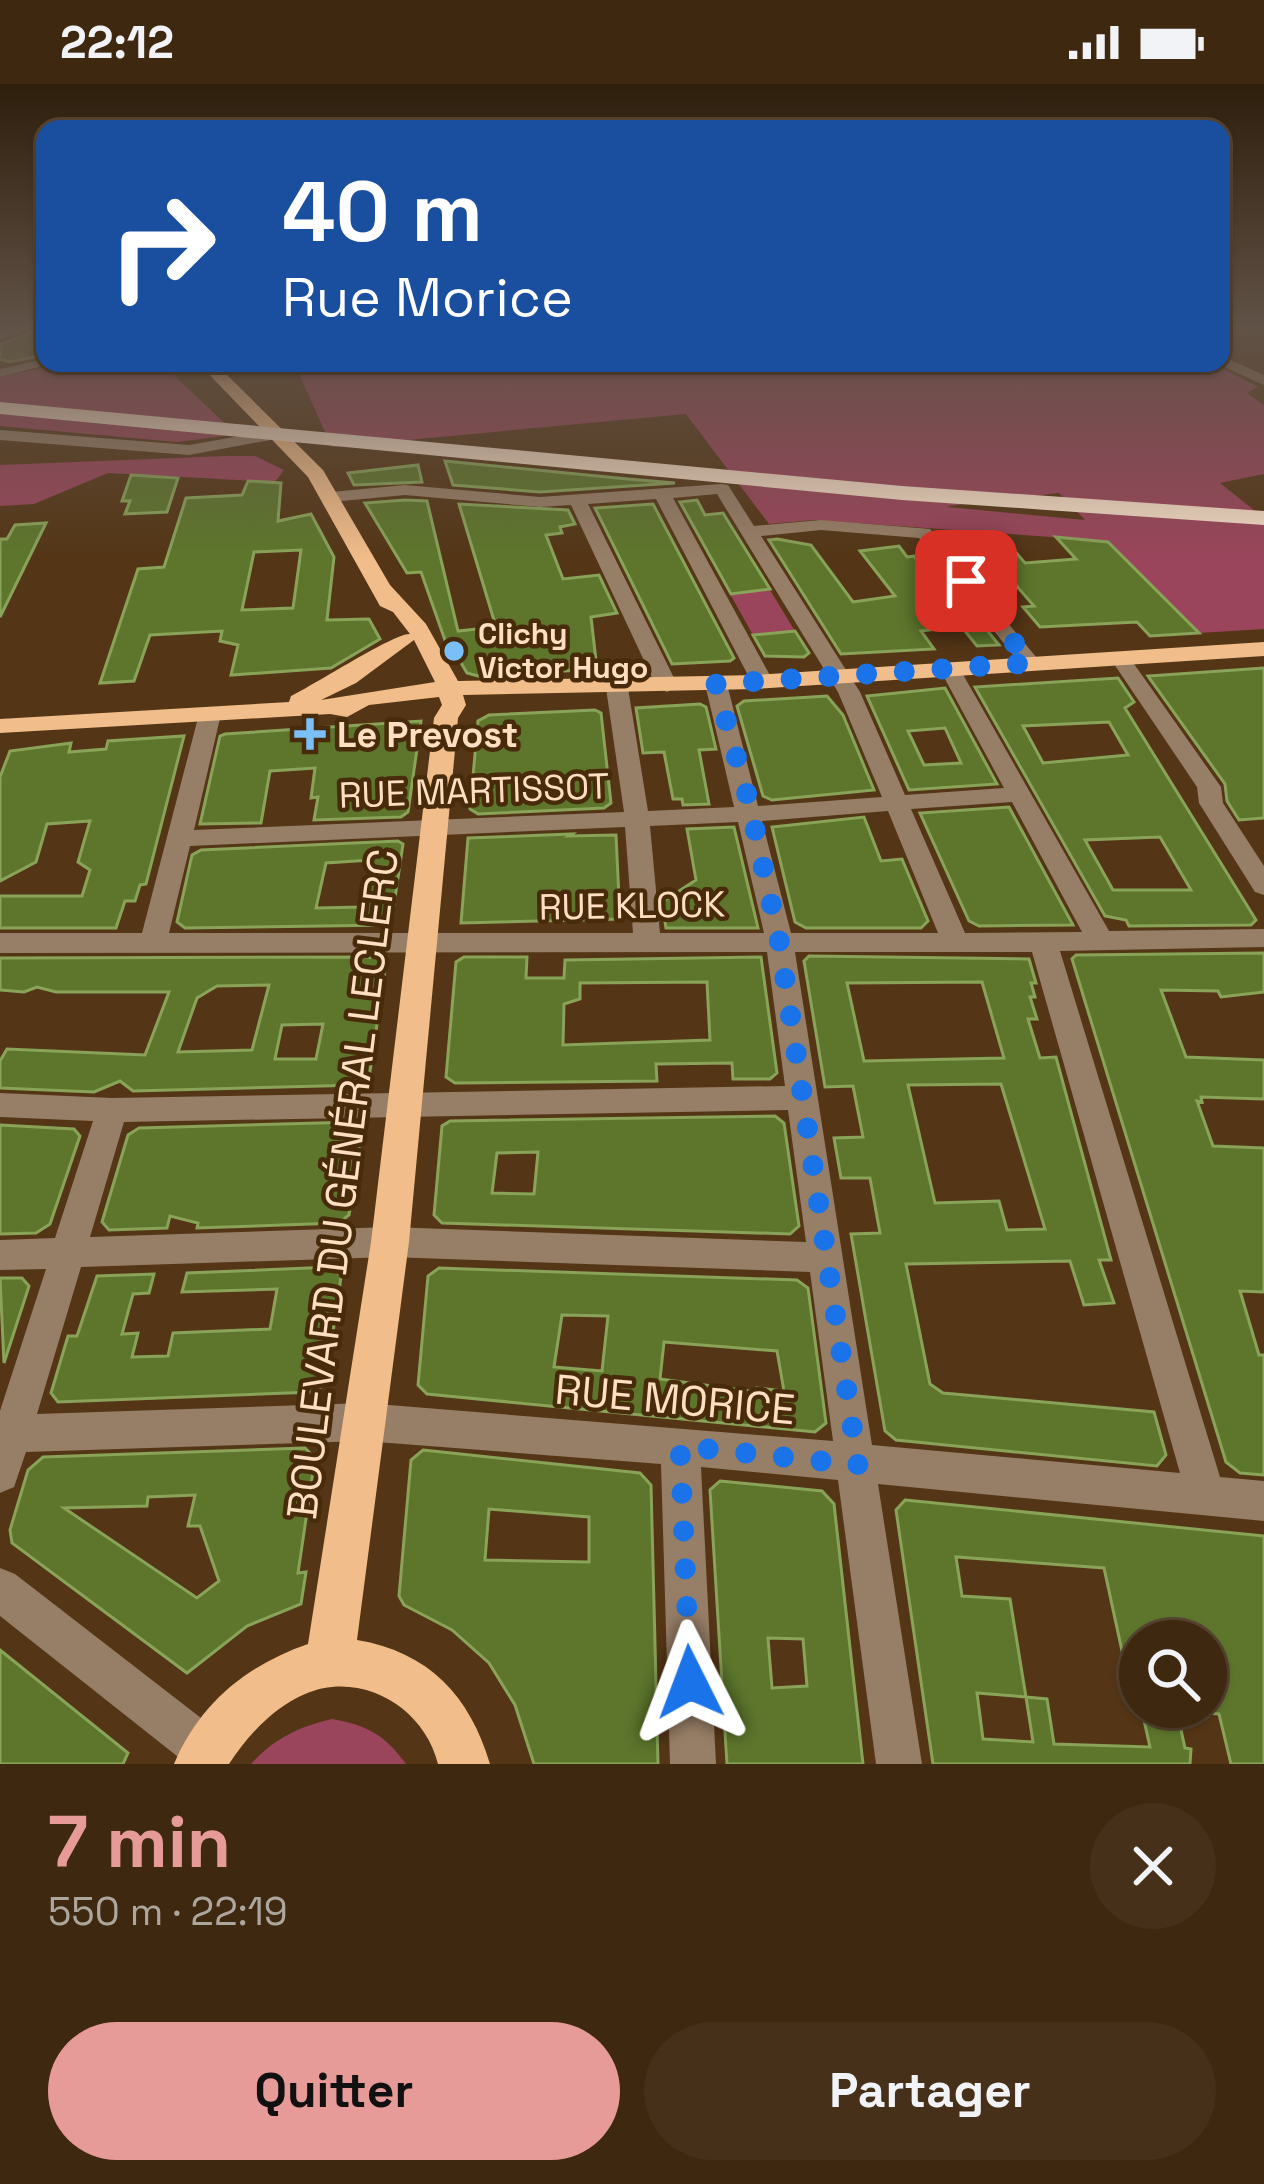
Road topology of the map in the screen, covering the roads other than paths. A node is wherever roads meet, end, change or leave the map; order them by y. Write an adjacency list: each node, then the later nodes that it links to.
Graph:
1 (82, 402): 10 (highway)
2 (229, 402): 6 (main road)
3 (239, 402): 6 (main road)
4 (0, 408): 10 (highway)
5 (0, 435): 6 (street)
6 (271, 440): 8 (main road)
7 (663, 495): 9 (street); 11 (street); 19 (street)
8 (331, 497): 9 (street); 12 (main road)
9 (579, 506): 21 (street)
10 (1263, 508)
11 (752, 532): 16 (street); 18 (street)
12 (385, 590): 13 (main road); 23 (main road)
13 (403, 639): 23 (main road); 24 (main road)
14 (1264, 650): 15 (main road)
15 (1120, 658): 16 (main road); 33 (street)
16 (1030, 663): 17 (main road)
17 (950, 668): 18 (main road); 27 (street)
18 (840, 676): 19 (main road); 28 (street)
19 (762, 681): 20 (main road)
20 (716, 684): 21 (main road); 29 (street)
21 (667, 686): 22 (main road)
22 (609, 688): 23 (main road); 30 (street)
23 (444, 703): 24 (main road); 31 (main road, BOULEVARD DU GÉNÉRAL LECLERC)
24 (280, 710): 25 (main road)
25 (210, 715): 26 (main road); 32 (street)
26 (0, 727)
27 (1021, 794): 28 (street, RUE MARTISSOT); 34 (street)
28 (898, 805): 29 (street, RUE MARTISSOT); 37 (street)
29 (752, 813): 30 (street, RUE MARTISSOT); 36 (street)
30 (637, 820): 31 (street, RUE MARTISSOT); 38 (street)
31 (434, 827): 32 (street, RUE MARTISSOT); 42 (main road, BOULEVARD DU GÉNÉRAL LECLERC)
32 (180, 838): 41 (street)
33 (1264, 886)
34 (1100, 938): 35 (street, RUE KLOCK); 39 (street, RUE KLOCK)
35 (1264, 938)
36 (779, 939): 37 (street, RUE KLOCK); 38 (street, RUE KLOCK); 43 (street)
37 (955, 940): 39 (street, RUE KLOCK)
38 (647, 941): 42 (street, RUE KLOCK)
39 (1043, 942): 56 (street)
40 (0, 943): 41 (street, RUE KLOCK)
41 (152, 943): 42 (street, RUE KLOCK)
42 (424, 943): 44 (main road, BOULEVARD DU GÉNÉRAL LECLERC)
43 (800, 1099): 44 (street); 50 (street)
44 (403, 1102): 46 (street); 47 (main road, BOULEVARD DU GÉNÉRAL LECLERC)
45 (0, 1105): 46 (street)
46 (112, 1110): 48 (street)
47 (389, 1242): 48 (street); 50 (street); 51 (main road, BOULEVARD DU GÉNÉRAL LECLERC)
48 (68, 1253): 49 (street); 52 (street)
49 (0, 1255)
50 (828, 1258): 54 (street)
51 (364, 1422): 52 (street, RUE MORICE); 53 (street, RUE MORICE); 59 (main road, BOULEVARD DU GÉNÉRAL LECLERC)
52 (13, 1434): 55 (street)
53 (680, 1446): 54 (street, RUE MORICE); 62 (street)
54 (858, 1465): 56 (street, RUE MORICE); 63 (street)
55 (0, 1473)
56 (1206, 1495): 57 (street, RUE MORICE)
57 (1264, 1502)
58 (0, 1589): 60 (street)
59 (330, 1662): 60 (main road); 61 (main road)
60 (203, 1758)
61 (464, 1764)
62 (693, 1764)
63 (899, 1764)

